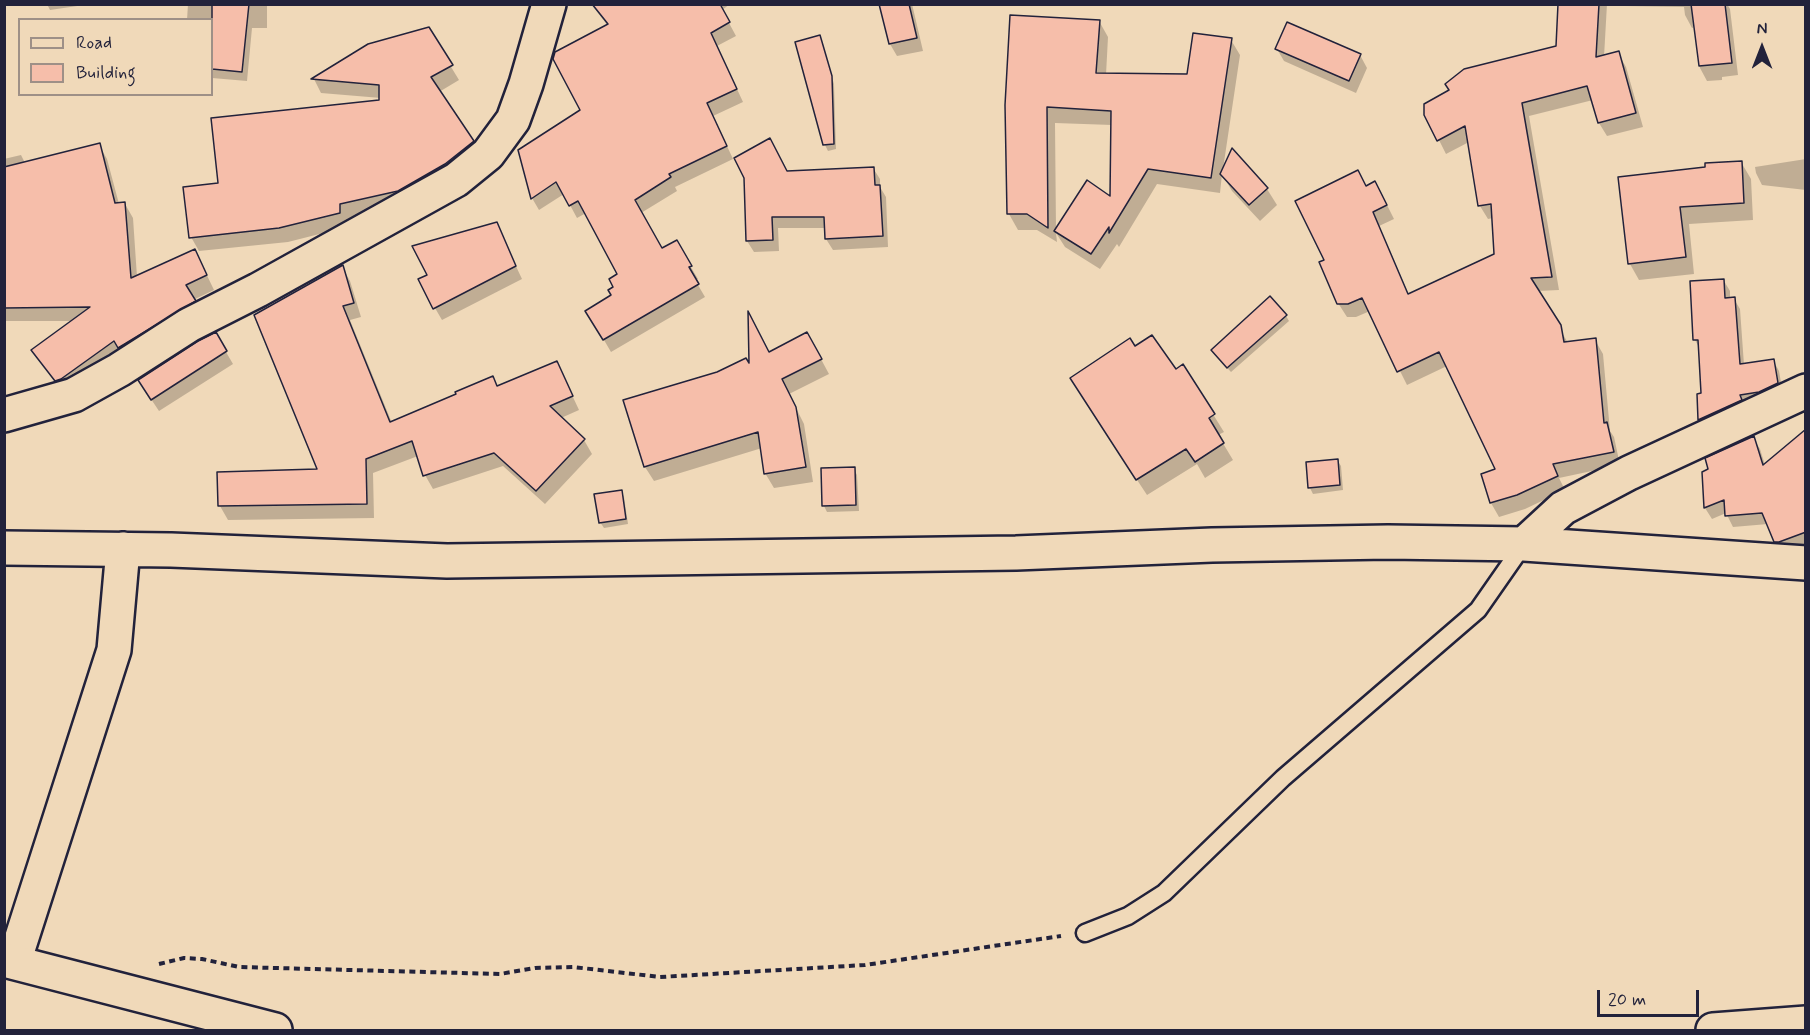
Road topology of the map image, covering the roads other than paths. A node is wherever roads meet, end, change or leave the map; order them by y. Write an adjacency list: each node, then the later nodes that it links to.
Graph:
1 (549, 4): 3 (main road)
2 (1806, 391): 4 (main road)
3 (4, 415)
4 (1524, 544): 6 (main road); 7 (main road); 8 (lane)
5 (4, 548): 6 (main road)
6 (123, 549): 9 (main road)
7 (1806, 563)
8 (1085, 933)
9 (9, 961): 11 (main road)
10 (1806, 1023): 12 (main road)
11 (275, 1030)
12 (1713, 1030)

